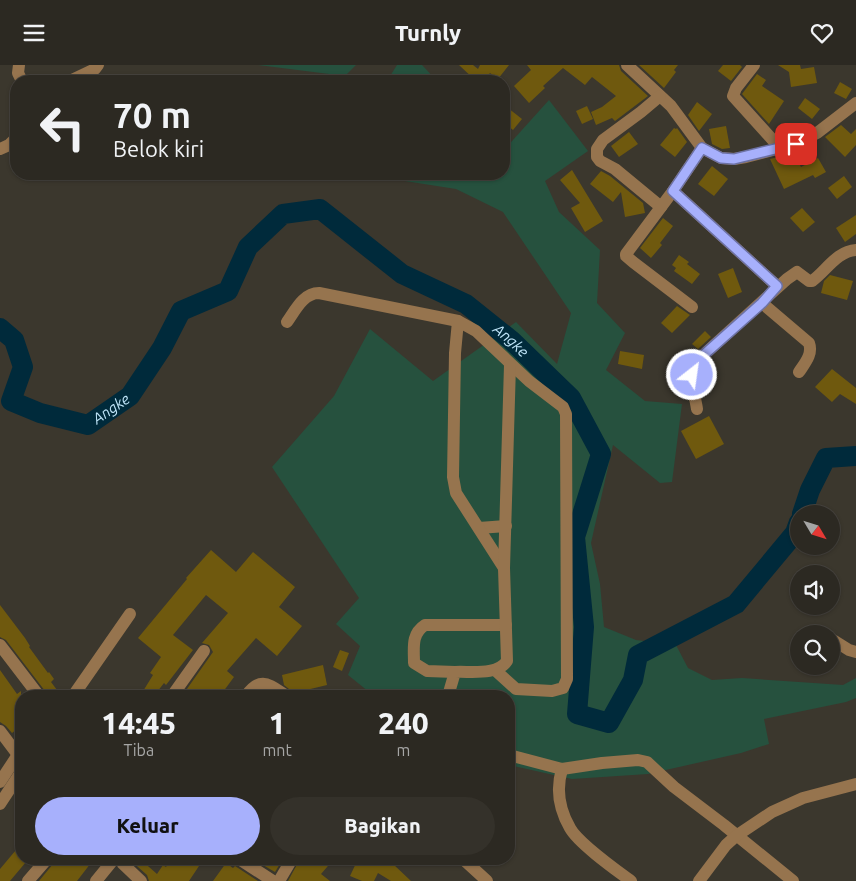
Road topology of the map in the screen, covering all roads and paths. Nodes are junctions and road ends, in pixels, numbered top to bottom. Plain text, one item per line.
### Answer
1 (98, 65) edge
2 (627, 65) edge
3 (754, 65) edge
4 (82, 75) edge
5 (660, 96) junction
6 (856, 103) edge
7 (779, 147) junction
8 (702, 148) junction
9 (673, 191) junction
10 (661, 207) junction
11 (856, 250) edge
12 (777, 286) junction
13 (762, 303) junction
14 (692, 307) dead end
15 (458, 321) junction
16 (287, 322) dead end
17 (510, 365) junction
18 (799, 372) dead end
19 (697, 409) dead end
20 (506, 526) junction
21 (479, 528) junction
22 (504, 568) junction
23 (130, 614) dead end
24 (506, 625) junction
25 (840, 644) edge
26 (0, 645) edge
27 (204, 651) dead end
28 (856, 652) edge
29 (495, 670) junction
30 (455, 672) junction
31 (34, 690) edge
32 (77, 690) edge
33 (176, 690) edge
34 (250, 690) edge
35 (276, 690) edge
36 (450, 690) edge
37 (0, 731) edge
38 (15, 748) edge
39 (515, 757) edge
40 (15, 760) edge
41 (562, 769) junction
42 (15, 781) edge
43 (0, 782) edge
44 (856, 784) edge
45 (0, 804) edge
46 (736, 836) junction
47 (41, 865) edge
48 (114, 865) edge
49 (123, 865) edge
50 (248, 865) edge
51 (288, 865) edge
52 (470, 865) edge
53 (28, 881) edge
54 (96, 881) edge
55 (141, 881) edge
56 (273, 881) edge
57 (278, 881) edge
58 (487, 881) edge
59 (631, 881) edge
60 (699, 881) edge
61 (792, 881) edge

1 - 4 street
2 - 5 street
3 - 7 street
5 - 8 street
5 - 10 street
6 - 7 street
7 - 8 street
8 - 9 street
9 - 10 street
9 - 12 street
10 - 14 street
11 - 12 street
12 - 13 street
13 - 18 street
13 - 19 street
15 - 16 street
15 - 17 street
15 - 21 street
17 - 20 street
17 - 29 street
20 - 21 street
20 - 22 street
21 - 22 street
22 - 24 street
23 - 32 street
24 - 29 street
24 - 30 street
25 - 28 street
26 - 31 street
27 - 33 street
29 - 30 street
30 - 36 street
34 - 35 street
37 - 38 street
39 - 41 street
40 - 43 street
41 - 46 street
41 - 59 street
42 - 45 street
44 - 46 street
46 - 60 street
46 - 61 street
47 - 53 street
48 - 54 street
49 - 55 street
50 - 56 street
51 - 57 street
52 - 58 street

